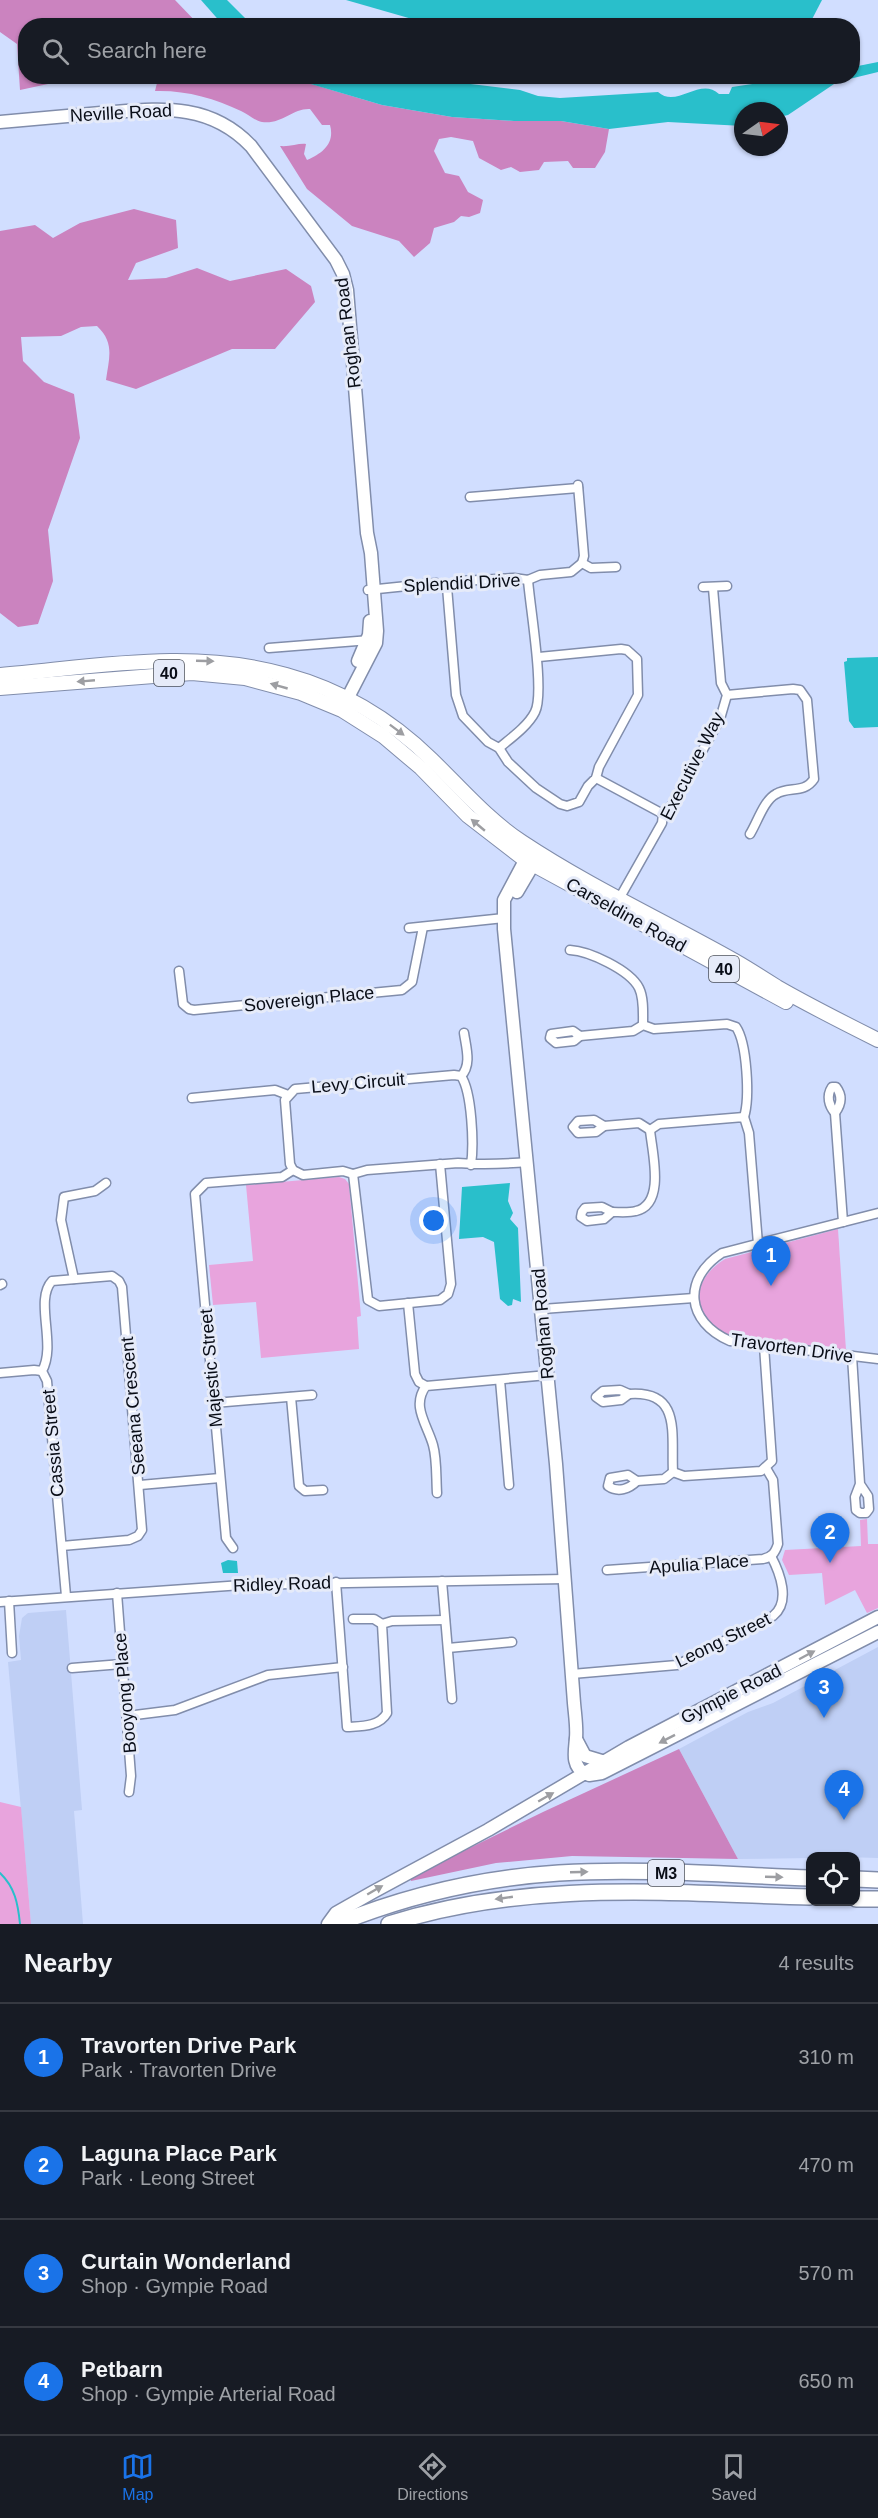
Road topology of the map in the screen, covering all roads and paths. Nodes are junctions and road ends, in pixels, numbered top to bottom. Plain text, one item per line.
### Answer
1 (0, 122) edge
2 (237, 132) joint
3 (470, 497) dead end
4 (582, 563) junction
5 (616, 567) dead end
6 (528, 580) junction
7 (727, 586) dead end
8 (447, 587) junction
9 (703, 587) dead end
10 (713, 588) junction
11 (371, 589) junction
12 (372, 639) junction
13 (269, 648) dead end
14 (538, 657) junction
15 (0, 675) edge
16 (0, 688) edge
17 (727, 695) junction
18 (341, 703) junction
19 (500, 748) junction
20 (596, 778) junction
21 (663, 814) junction
22 (750, 834) dead end
23 (533, 856) junction
24 (619, 899) junction
25 (504, 914) junction
26 (423, 927) junction
27 (409, 928) dead end
28 (570, 950) dead end
29 (179, 971) dead end
30 (644, 1025) junction
31 (464, 1033) dead end
32 (580, 1036) dead end
33 (878, 1040) edge
34 (878, 1051) edge
35 (461, 1076) junction
36 (288, 1095) junction
37 (192, 1098) dead end
38 (835, 1113) dead end
39 (744, 1117) junction
40 (604, 1126) dead end
41 (650, 1130) junction
42 (528, 1162) junction
43 (440, 1164) junction
44 (471, 1164) junction
45 (294, 1170) junction
46 (353, 1174) junction
47 (106, 1183) dead end
48 (612, 1212) dead end
49 (878, 1213) edge
50 (843, 1222) junction
51 (758, 1244) junction
52 (74, 1279) junction
53 (45, 1293) joint
54 (694, 1298) junction
55 (408, 1303) junction
56 (542, 1309) junction
57 (764, 1346) junction
58 (852, 1356) junction
59 (878, 1359) edge
60 (42, 1371) junction
61 (0, 1374) edge
62 (548, 1376) junction
63 (501, 1380) junction
64 (426, 1386) junction
65 (629, 1394) dead end
66 (312, 1395) dead end
67 (291, 1397) junction
68 (214, 1403) junction
69 (766, 1468) junction
70 (674, 1472) junction
71 (220, 1478) junction
72 (637, 1481) dead end
73 (860, 1484) dead end
74 (140, 1485) junction
75 (509, 1485) dead end
76 (323, 1490) dead end
77 (437, 1493) dead end
78 (62, 1546) junction
79 (233, 1548) dead end
80 (771, 1556) junction
81 (606, 1570) dead end
82 (566, 1579) junction
83 (442, 1581) junction
84 (336, 1582) junction
85 (117, 1593) junction
86 (66, 1596) junction
87 (5, 1601) edge
88 (878, 1617) edge
89 (353, 1619) dead end
90 (445, 1620) junction
91 (382, 1624) junction
92 (878, 1632) edge
93 (512, 1642) dead end
94 (448, 1648) junction
95 (12, 1653) dead end
96 (122, 1664) junction
97 (344, 1667) junction
98 (72, 1668) dead end
99 (572, 1674) junction
100 (452, 1699) dead end
101 (127, 1716) junction
102 (576, 1739) junction
103 (605, 1762) junction
104 (576, 1763) junction
105 (585, 1774) junction
106 (569, 1784) junction
107 (129, 1792) dead end
108 (806, 1878) edge
109 (860, 1879) edge
110 (878, 1880) edge
111 (806, 1897) edge
112 (860, 1899) edge
113 (878, 1899) edge
114 (328, 1924) edge
115 (337, 1924) edge
116 (389, 1924) edge

1 - 2 street, Neville Road
2 - 11 street, Roghan Road
3 - 4 street
4 - 5 street
4 - 6 street, Splendid Drive
6 - 8 street, Splendid Drive
6 - 14 street
7 - 10 street
8 - 11 street, Splendid Drive
8 - 19 street
9 - 10 street
10 - 17 street, Executive Way
11 - 12 street, Roghan Road
12 - 13 street
12 - 18 street, Roghan Road
14 - 19 street
14 - 20 street
15 -> 18 main road, 40
18 -> 16 main road, 40
17 - 21 street, Executive Way
17 - 22 street
18 - 23 main road, 40
19 - 20 street
20 - 21 street
21 - 24 street, Executive Way
23 - 24 main road, Carseldine Road / 40
23 - 25 street, Roghan Road
23 - 34 main road, Carseldine Road / 40
24 - 33 main road, Carseldine Road / 40
25 - 26 street
25 - 42 street, Roghan Road
26 - 27 street
26 - 29 street, Sovereign Place
28 - 30 street
30 - 32 street
30 - 39 street
31 - 35 street
35 - 36 street, Levy Circuit
35 - 44 street
36 - 37 street
36 - 45 street, Levy Circuit
38 - 50 street
39 - 41 street
39 - 51 street
40 - 41 street
41 - 48 street
42 - 44 street
42 - 56 street, Roghan Road
43 - 44 street
43 - 46 street
43 - 55 street
45 - 46 street
45 - 68 street, Majestic Street
46 - 55 street
47 - 52 street
49 - 50 street
50 - 51 street
51 - 54 street
52 - 53 street, Seeana Crescent
52 - 74 street, Seeana Crescent
53 - 60 street, Cassia Street
54 - 56 street
54 - 57 street, Travorten Drive
55 - 64 street
56 - 62 street, Roghan Road
57 - 58 street, Travorten Drive
57 - 69 street
58 - 59 street, Travorten Drive
58 - 73 street
60 - 61 street
60 - 78 street, Cassia Street
62 - 63 street
62 - 82 street, Roghan Road
63 - 64 street
63 - 75 street
64 - 77 street
65 - 70 street
66 - 67 street
67 - 68 street
67 - 76 street
68 - 71 street, Majestic Street
69 - 70 street
69 - 80 street, Apulia Place
70 - 72 street
71 - 74 street
71 - 79 street, Majestic Street
74 - 78 street, Seeana Crescent
78 - 86 street, Cassia Street
80 - 81 street, Apulia Place
80 - 99 street, Leong Street
82 - 83 street, Ridley Road
82 - 99 street, Roghan Road
83 - 84 street, Ridley Road
83 - 90 street
84 - 85 street, Ridley Road
84 - 97 street
85 - 86 street, Ridley Road
85 - 96 street, Booyong Place
86 - 87 street, Ridley Road
87 - 95 street
103 -> 88 street, Gympie Road
89 - 91 street
90 - 91 street
90 - 94 street
91 - 97 street
92 -> 105 street, Gympie Road
93 - 94 street
94 - 100 street
96 - 98 street
96 - 101 street, Booyong Place
97 - 101 street
99 - 102 street, Roghan Road
101 - 107 street, Booyong Place
102 - 103 street
102 - 104 street, Roghan Road
103 - 105 street, Gympie Road
104 - 105 street
104 - 106 street, Roghan Road
105 - 106 street, Gympie Road
114 -> 106 street, Gympie Road
115 -> 108 highway, M3
109 - 110 highway
111 -> 116 highway, M3
112 - 113 highway

